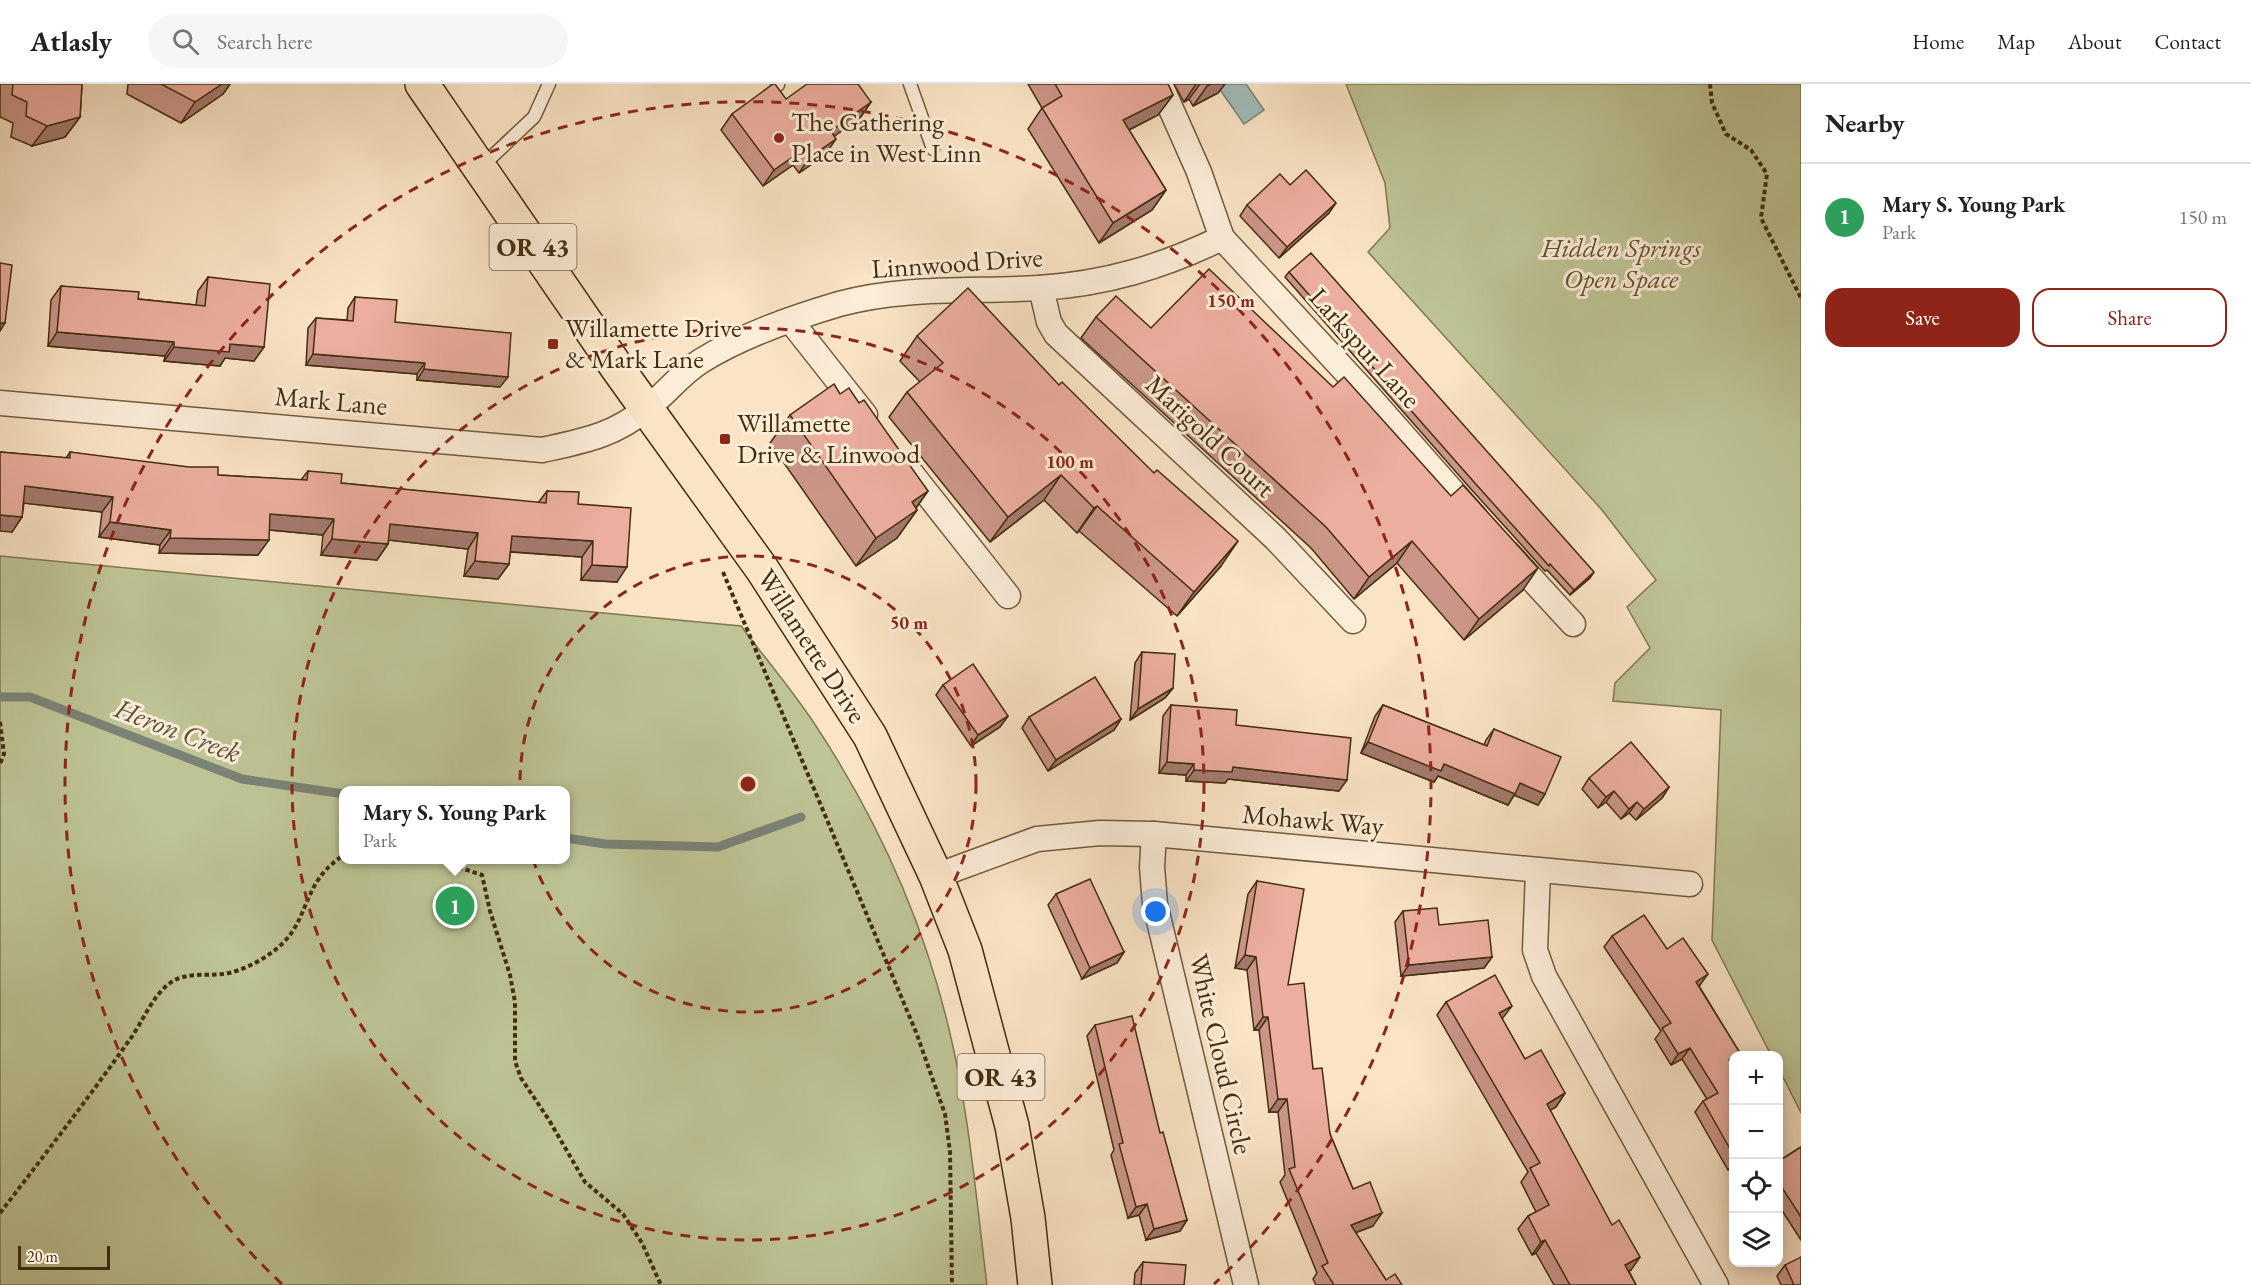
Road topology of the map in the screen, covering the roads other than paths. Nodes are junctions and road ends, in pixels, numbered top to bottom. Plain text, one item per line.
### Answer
1 (422, 84) edge
2 (549, 84) edge
3 (910, 84) edge
4 (1160, 84) edge
5 (933, 149) dead end
6 (479, 169) junction
7 (1222, 238) junction
8 (1041, 288) junction
9 (790, 320) junction
10 (0, 402) edge
11 (648, 408) junction
12 (1008, 596) dead end
13 (1353, 621) dead end
14 (1573, 624) dead end
15 (1154, 834) junction
16 (1538, 871) junction
17 (936, 876) junction
18 (1690, 884) dead end
19 (1035, 1285) edge
20 (1246, 1285) edge
21 (1716, 1285) edge

1 - 6 main road, Willamette Drive / OR 43
2 - 6 lane
3 - 5 lane
4 - 7 street, Larkspur Lane
6 - 11 main road, Willamette Drive / OR 43
7 - 8 street, Linnwood Drive
7 - 14 street, Larkspur Lane
8 - 9 street, Linnwood Drive
8 - 13 street, Marigold Court
9 - 11 street, Linnwood Drive
9 - 12 street
10 - 11 street, Mark Lane
11 - 17 main road, Willamette Drive / OR 43
15 - 16 street, Mohawk Way
15 - 17 street, Mohawk Way
15 - 20 street, White Cloud Circle
16 - 18 street, Mohawk Way
16 - 21 street
17 - 19 main road, Willamette Drive / OR 43

